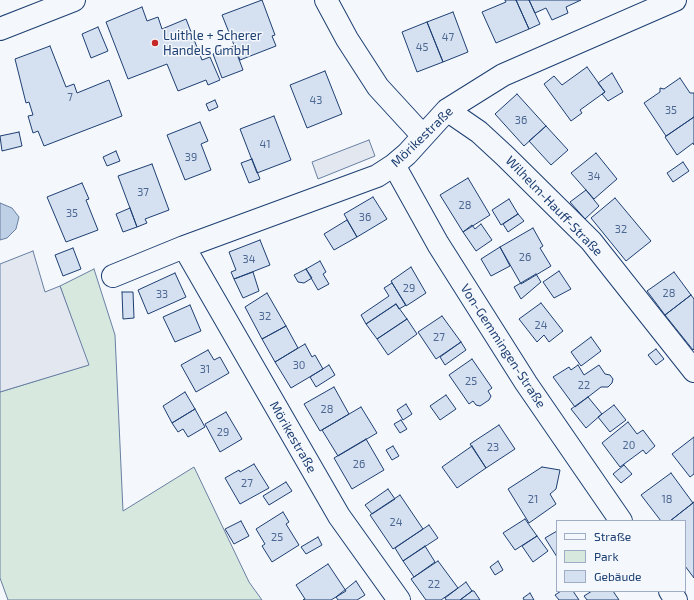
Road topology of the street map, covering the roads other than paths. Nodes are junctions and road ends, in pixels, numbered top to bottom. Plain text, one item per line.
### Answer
1 (74, 0) edge
2 (326, 0) edge
3 (675, 0) edge
4 (0, 28) edge
5 (447, 110) junction
6 (424, 136) junction
7 (394, 165) junction
8 (184, 247) junction
9 (112, 276) dead end
10 (694, 371) edge
11 (621, 520) edge
12 (399, 600) edge

1 - 4 street
2 - 6 street
3 - 5 street, Mörikestraße
5 - 6 street, Mörikestraße
5 - 10 street, Wilhelm-Hauff-Straße
6 - 7 street, Mörikestraße
7 - 8 street, Mörikestraße
7 - 11 street, Von-Gemmingen-Straße
8 - 9 street, Mörikestraße
8 - 12 street, Mörikestraße

